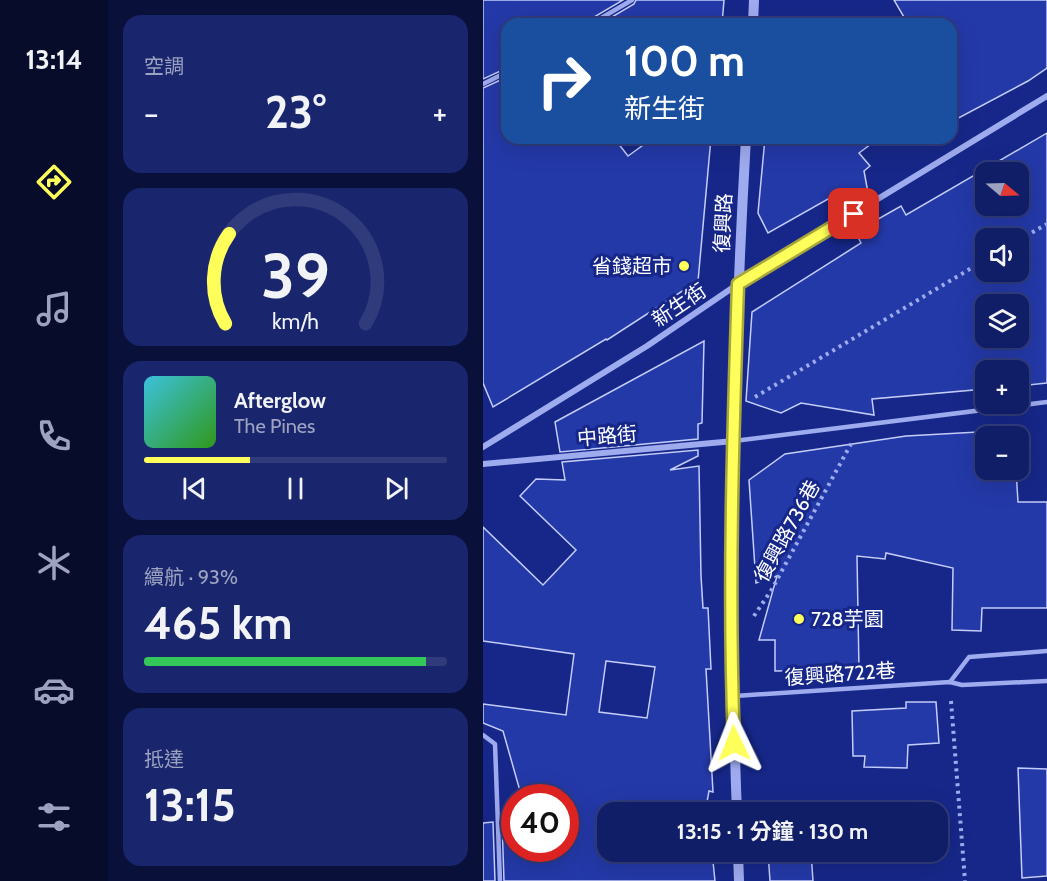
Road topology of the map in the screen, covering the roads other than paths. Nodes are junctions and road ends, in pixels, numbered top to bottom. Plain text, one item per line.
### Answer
1 (632, 0) edge
2 (754, 0) edge
3 (601, 18) edge
4 (753, 18) edge
5 (501, 75) edge
6 (483, 84) edge
7 (1047, 96) edge
8 (746, 144) edge
9 (738, 284) junction
10 (1047, 402) edge
11 (734, 441) junction
12 (483, 447) edge
13 (483, 464) edge
14 (1047, 651) edge
15 (1047, 681) edge
16 (950, 682) junction
17 (732, 696) junction
18 (483, 735) edge
19 (737, 802) edge
20 (738, 862) edge
21 (500, 881) edge
22 (739, 881) edge

1 - 3 lane
2 - 4 street
5 - 6 lane
7 - 9 street, 新生街
8 - 9 street, 復興路
9 - 11 street, 復興路
9 - 12 street, 新生街
10 - 11 lane
11 - 13 street, 中路街
11 - 17 street, 復興路
14 - 16 lane
15 - 16 lane, 復興路722巷
16 - 17 lane, 復興路722巷
17 - 19 street, 復興路
18 - 21 lane
20 - 22 street

